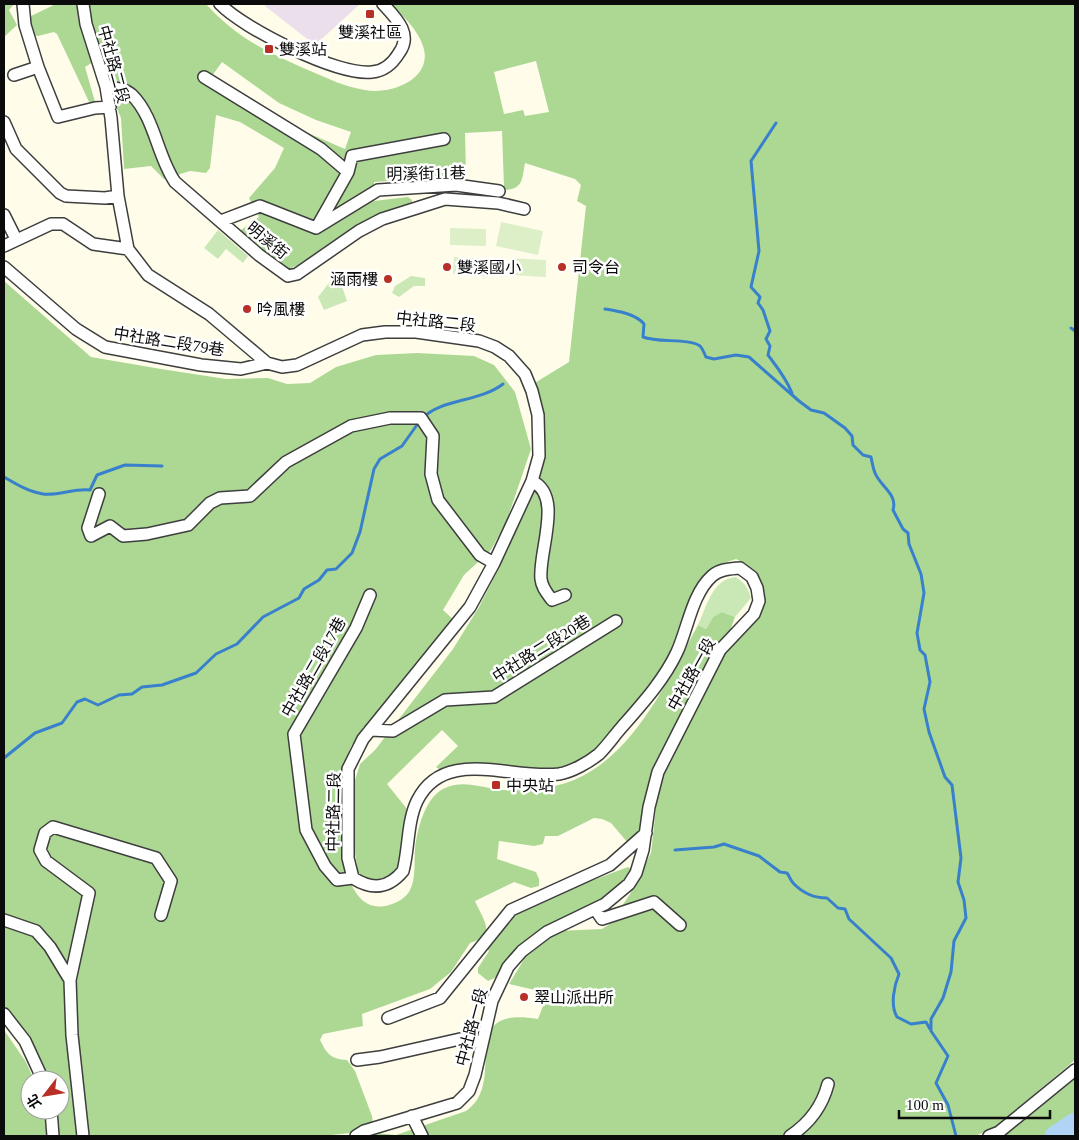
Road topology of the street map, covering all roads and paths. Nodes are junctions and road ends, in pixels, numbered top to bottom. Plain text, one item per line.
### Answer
1 (23, 4) edge
2 (83, 4) edge
3 (220, 4) edge
4 (383, 4) edge
5 (38, 67) junction
6 (14, 75) dead end
7 (204, 77) dead end
8 (106, 88) junction
9 (110, 107) junction
10 (4, 122) edge
11 (444, 139) dead end
12 (348, 172) junction
13 (499, 192) dead end
14 (118, 196) junction
15 (524, 209) dead end
16 (4, 215) edge
17 (220, 221) junction
18 (316, 228) junction
19 (16, 239) junction
20 (4, 246) edge
21 (128, 249) junction
22 (4, 268) edge
23 (267, 363) junction
24 (532, 481) junction
25 (99, 494) dead end
26 (494, 564) junction
27 (370, 595) dead end
28 (565, 595) dead end
29 (616, 621) dead end
30 (370, 730) junction
31 (646, 833) junction
32 (353, 878) junction
33 (595, 909) junction
34 (161, 915) dead end
35 (4, 920) edge
36 (680, 925) dead end
37 (70, 980) junction
38 (4, 1014) edge
39 (388, 1018) dead end
40 (482, 1043) junction
41 (357, 1060) dead end
42 (38, 1070) edge
43 (1075, 1070) edge
44 (828, 1084) dead end
45 (412, 1116) junction
46 (52, 1120) edge
47 (54, 1136) edge
48 (83, 1136) edge
49 (356, 1136) edge
50 (422, 1136) edge
51 (790, 1136) edge
52 (989, 1136) edge

1 - 5 street
2 - 8 street, 中社路二段
3 - 4 street
5 - 6 street
5 - 9 street
7 - 12 street
8 - 9 street, 中社路二段
8 - 17 street, 明溪街
9 - 14 street, 中社路二段
10 - 14 street
11 - 12 street
12 - 18 street
13 - 18 street, 明溪街11巷
14 - 21 street, 中社路二段
15 - 17 street, 明溪街
16 - 19 street
17 - 18 street
19 - 20 street
19 - 21 street
21 - 23 street, 中社路二段
22 - 23 street, 中社路二段79巷
23 - 24 street, 中社路二段
24 - 26 street, 中社路二段
24 - 28 street
25 - 26 street
26 - 30 street, 中社路二段
27 - 32 street, 中社路二段17巷
29 - 30 street, 中社路二段20巷
30 - 32 street, 中社路二段
31 - 32 street, 中社路一段
31 - 33 street, 中社路一段
31 - 39 street
33 - 36 street
33 - 40 street, 中社路一段
34 - 37 street
35 - 37 street
37 - 48 street
38 - 42 street
40 - 41 street
40 - 45 street, 中社路一段
43 - 52 street
44 - 51 street
45 - 49 street, 中社路一段
45 - 50 street
46 - 47 street

